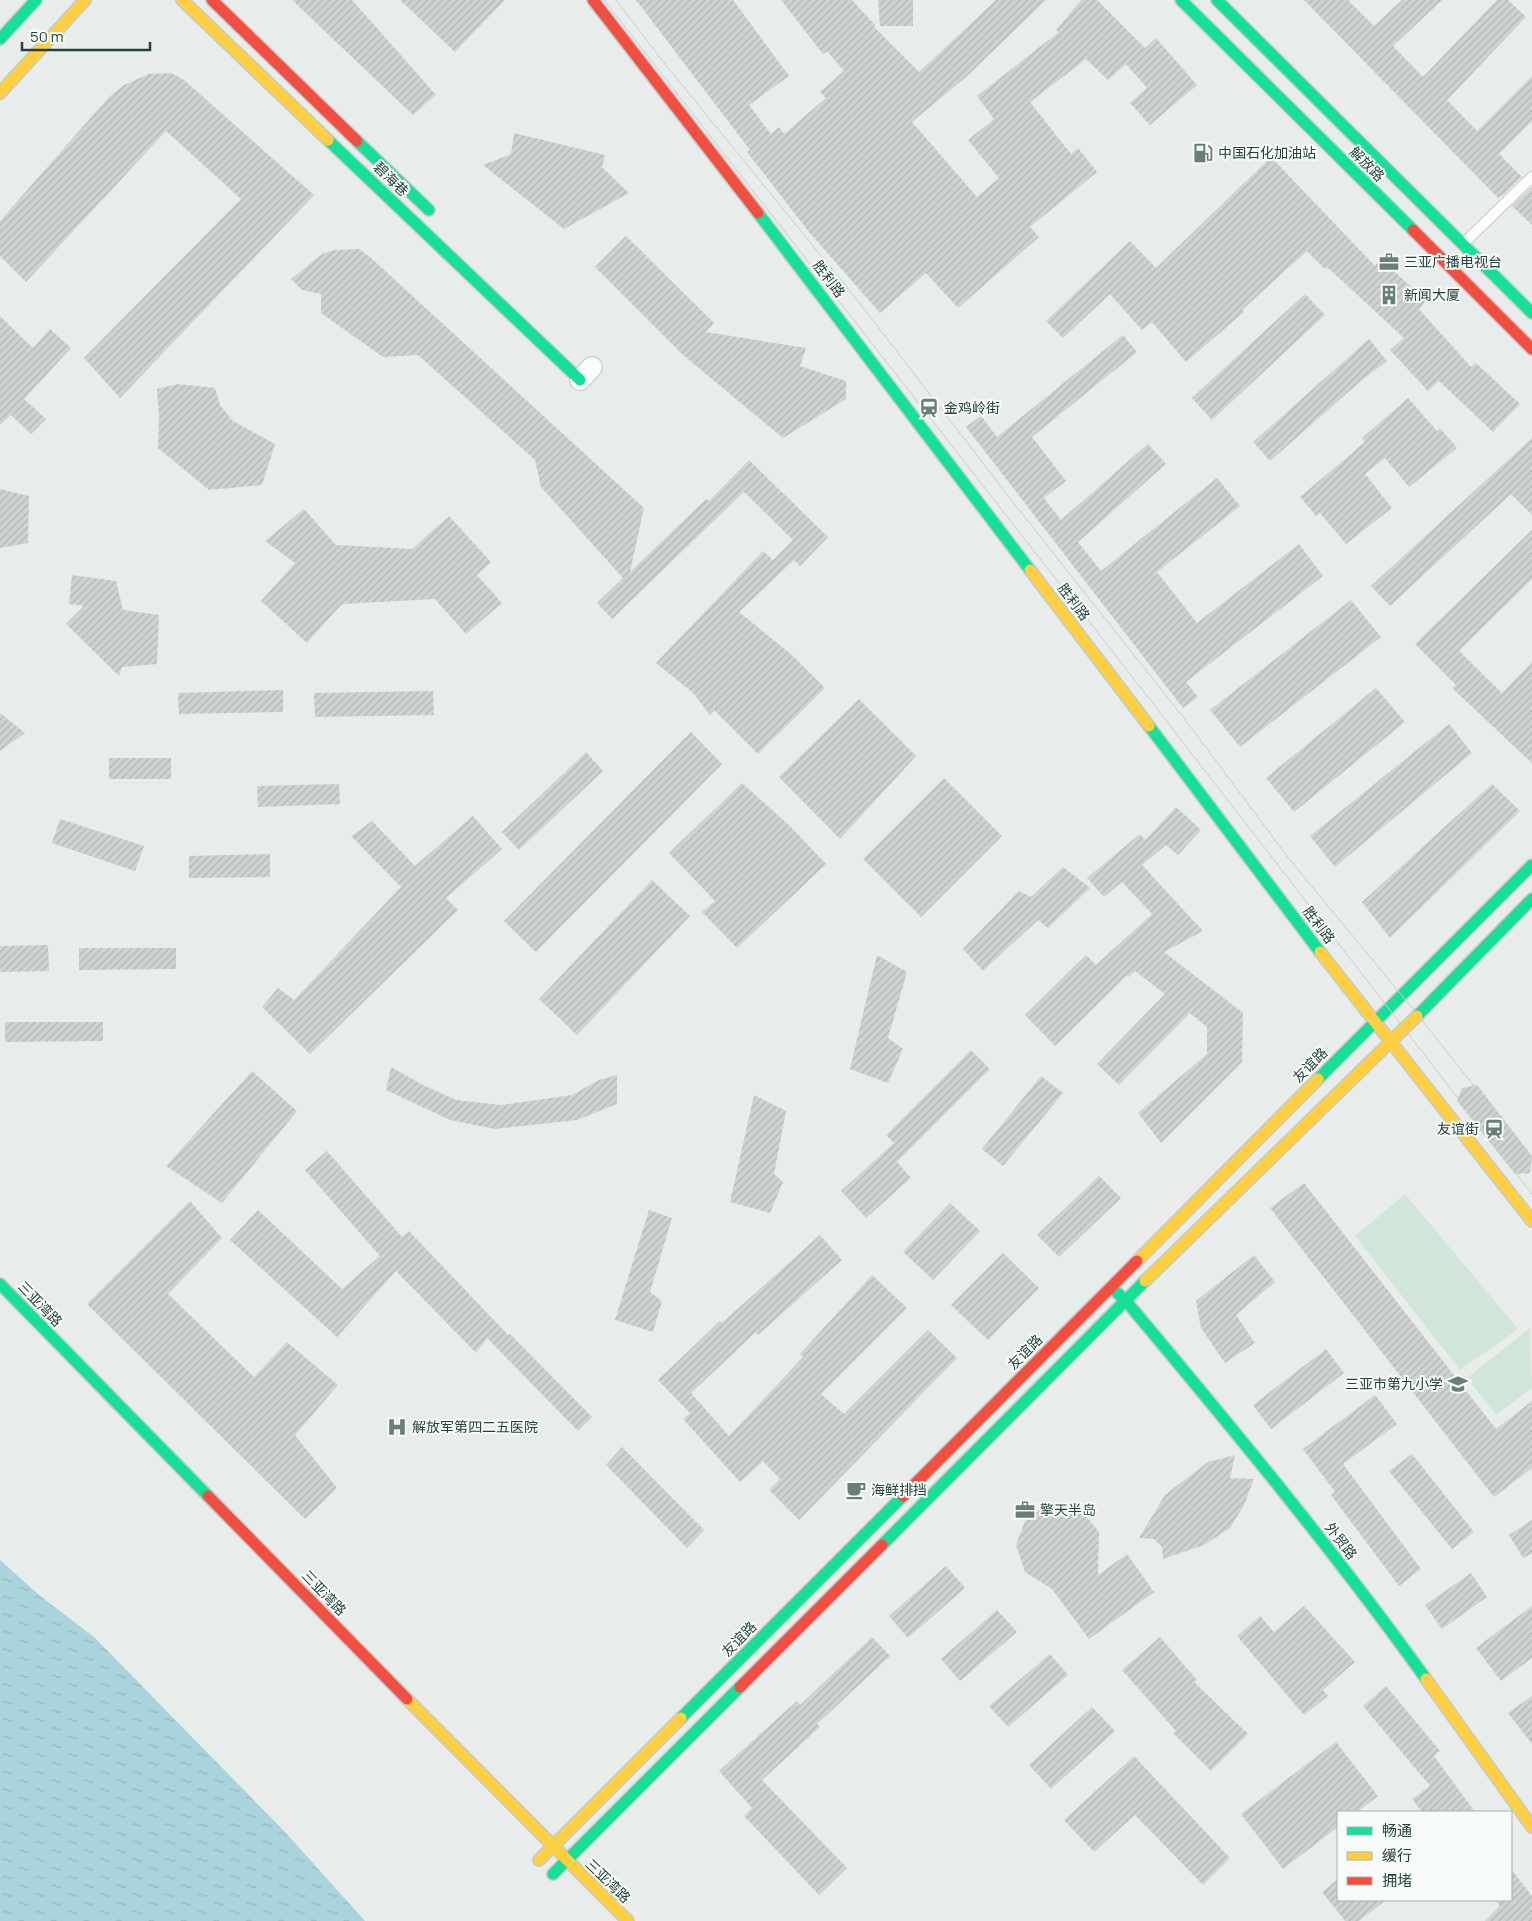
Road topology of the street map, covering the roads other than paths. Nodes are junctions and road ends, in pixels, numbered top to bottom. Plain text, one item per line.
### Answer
1 (36, 0) edge
2 (85, 0) edge
3 (182, 0) edge
4 (212, 0) edge
5 (593, 0) edge
6 (1181, 0) edge
7 (1217, 0) edge
8 (0, 39) edge
9 (0, 93) edge
10 (1532, 177) edge
11 (434, 215) dead end
12 (1462, 244) junction
13 (1532, 313) edge
14 (1532, 349) edge
15 (585, 369) dead end
16 (1532, 865) edge
17 (1532, 899) edge
18 (1374, 1022) junction
19 (1390, 1042) junction
20 (1532, 1221) edge
21 (0, 1284) edge
22 (1110, 1286) junction
23 (1126, 1301) junction
24 (1532, 1827) edge
25 (552, 1847) junction
26 (566, 1861) junction
27 (628, 1921) edge

1 - 8 main road
2 - 9 main road
3 - 15 main road, 碧海巷
4 - 11 main road, 碧海巷
5 - 18 main road, 胜利路
6 - 14 main road, 解放路
7 - 12 main road, 解放路
10 - 12 lane
12 - 13 main road, 解放路
16 - 18 main road, 友谊路
17 - 19 main road
18 - 19 main road, 胜利路
18 - 22 main road, 友谊路
19 - 20 main road, 胜利路
19 - 23 main road
21 - 25 main road, 三亚湾路
22 - 23 main road, 外贸路
22 - 25 main road, 友谊路
23 - 24 main road, 外贸路
23 - 26 main road
25 - 26 main road, 三亚湾路
25 - 26 main road, 友谊路
26 - 27 main road, 三亚湾路

